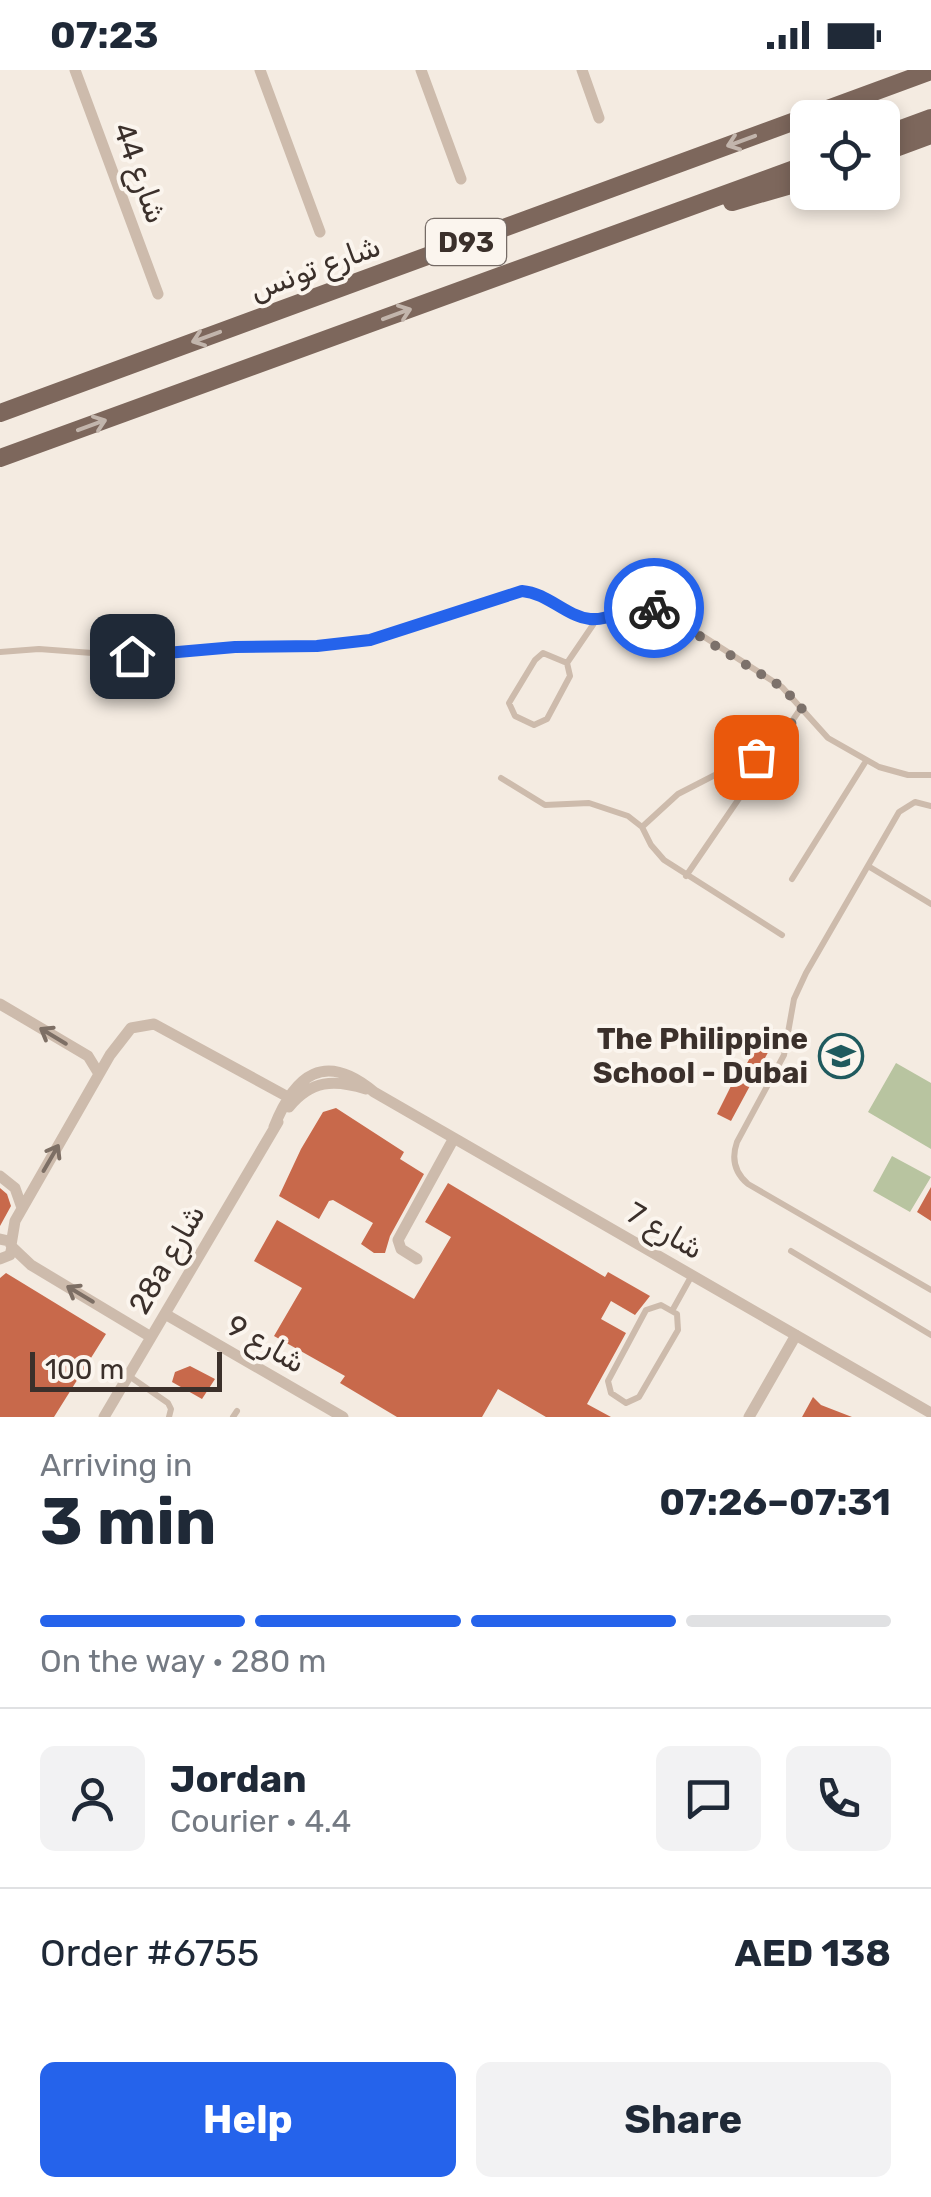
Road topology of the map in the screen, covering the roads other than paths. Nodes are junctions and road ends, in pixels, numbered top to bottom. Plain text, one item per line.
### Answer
1 (75, 70) edge
2 (260, 70) edge
3 (421, 70) edge
4 (582, 70) edge
5 (931, 71) edge
6 (599, 118) dead end
7 (931, 118) edge
8 (900, 129) edge
9 (931, 135) edge
10 (900, 146) edge
11 (790, 171) edge
12 (461, 178) dead end
13 (790, 186) edge
14 (692, 208) junction
15 (320, 232) dead end
16 (158, 294) dead end
17 (0, 413) edge
18 (0, 458) edge
19 (597, 619) junction
20 (0, 652) edge
21 (567, 663) junction
22 (802, 708) junction
23 (766, 760) junction
24 (866, 761) junction
25 (931, 775) edge
26 (501, 778) dead end
27 (931, 806) edge
28 (642, 826) junction
29 (868, 866) junction
30 (686, 876) junction
31 (792, 880) dead end
32 (931, 904) edge
33 (782, 935) dead end
34 (0, 1004) edge
35 (99, 1074) junction
36 (374, 1092) junction
37 (288, 1097) junction
38 (274, 1127) junction
39 (454, 1138) junction
40 (0, 1176) edge
41 (22, 1208) junction
42 (6, 1250) edge
43 (791, 1251) dead end
44 (418, 1260) dead end
45 (692, 1275) junction
46 (931, 1290) edge
47 (672, 1311) junction
48 (164, 1314) junction
49 (796, 1335) junction
50 (931, 1335) edge
51 (151, 1337) junction
52 (129, 1376) junction
53 (931, 1413) edge
54 (104, 1417) edge
55 (169, 1417) edge
56 (343, 1417) edge
57 (749, 1417) edge

1 - 16 street, شارع 44
2 - 15 street
3 - 12 street
4 - 6 street
5 -> 17 main road, شارع تونس / D93
7 - 8 main road
9 - 10 main road
11 - 14 main road, D93
13 - 14 main road
18 -> 14 main road, D93
19 - 20 lane
19 - 21 lane
19 - 22 lane
21 - 21 lane
22 - 23 lane
22 - 24 lane
23 - 28 lane
23 - 30 lane
24 - 25 lane
24 - 31 lane
26 - 28 lane
27 - 29 lane
28 - 30 lane
29 - 32 lane
29 - 46 lane
30 - 33 lane
35 -> 34 street
35 - 37 street
41 -> 35 street
36 - 37 street
36 - 38 street, 28a شارع
36 - 39 street, شارع 7
37 - 38 street, 28a شارع
38 - 48 street, 28a شارع
39 - 44 street
39 - 45 street, شارع 7
40 - 41 street
41 - 42 street
51 -> 42 street
43 - 50 lane
45 - 47 lane
45 - 49 street, شارع 7
47 - 47 lane
48 - 51 street, 28a شارع
48 - 56 street, شارع 9
49 - 53 street, شارع 7
49 - 57 street
51 - 52 street, 28a شارع
52 - 54 street, 28a شارع
52 - 55 lane

